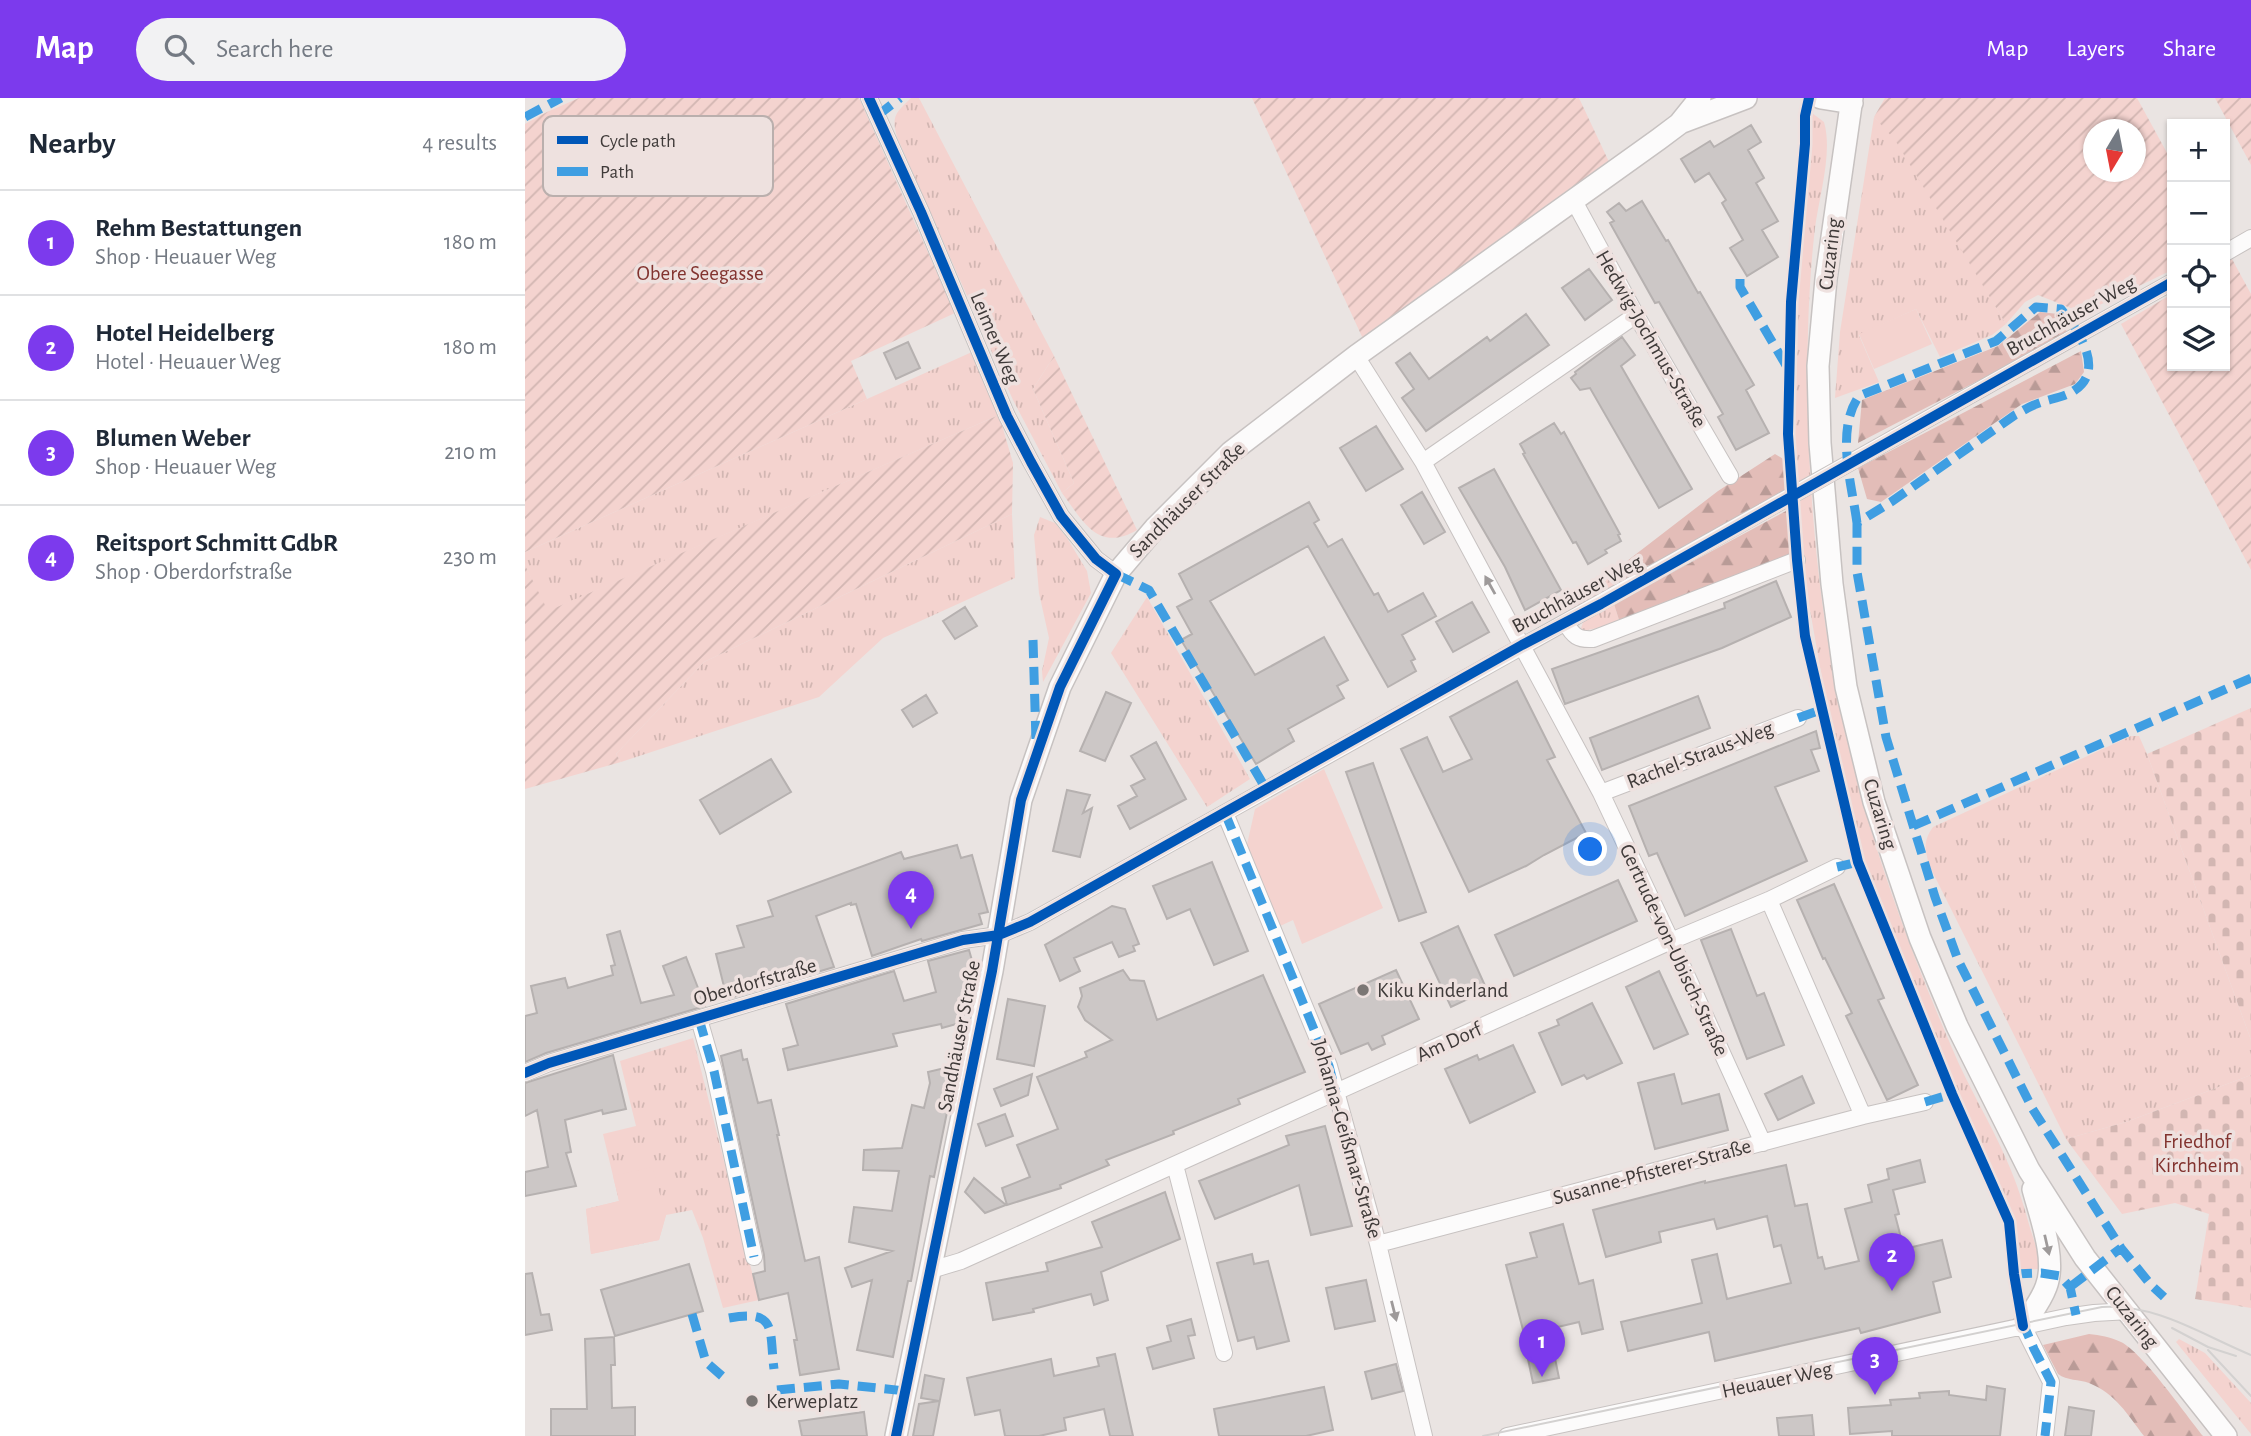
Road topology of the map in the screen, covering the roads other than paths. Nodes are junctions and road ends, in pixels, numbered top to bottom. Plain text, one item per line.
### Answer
1 (869, 98) edge
2 (1700, 98) edge
3 (1746, 98) edge
4 (1821, 98) edge
5 (1850, 100) edge
6 (1678, 124) junction
7 (1574, 201) junction
8 (2251, 238) edge
9 (2230, 250) edge
10 (2167, 285) edge
11 (1636, 315) junction
12 (1356, 356) junction
13 (1423, 462) junction
14 (1730, 476) dead end
15 (1797, 560) dead end
16 (1116, 574) junction
17 (1566, 623) junction
18 (1523, 645) junction
19 (1798, 718) dead end
20 (1601, 793) junction
21 (1225, 813) junction
22 (1837, 867) dead end
23 (1769, 900) junction
24 (999, 935) junction
25 (1671, 941) junction
26 (706, 1017) junction
27 (525, 1073) edge
28 (1336, 1093) junction
29 (1926, 1102) dead end
30 (1864, 1116) junction
31 (1763, 1143) junction
32 (1175, 1165) junction
33 (2029, 1170) junction
34 (1378, 1244) junction
35 (754, 1257) dead end
36 (931, 1270) junction
37 (2130, 1311) junction
38 (2023, 1326) junction
39 (1224, 1353) dead end
40 (895, 1436) edge
41 (1424, 1436) edge
42 (1507, 1436) edge
43 (2045, 1436) edge
44 (2226, 1436) edge

1 - 16 street, Leimer Weg
2 - 6 street, Sandhäuser Straße
3 - 6 street, Sandhäuser Straße
4 - 5 street
5 - 33 street, Cuzaring
6 - 7 street, Sandhäuser Straße
7 - 11 street, Hedwig-Jochmus-Straße
7 - 12 street, Sandhäuser Straße
8 - 9 street
10 - 17 street, Bruchhäuser Weg, bridge
11 - 13 street
11 - 14 street, Hedwig-Jochmus-Straße
12 - 13 street, Gertrude-von-Ubisch-Straße
12 - 16 street, Sandhäuser Straße
18 -> 13 street, Gertrude-von-Ubisch-Straße
15 - 17 street
16 - 24 street, Sandhäuser Straße
17 - 18 street, Bruchhäuser Weg
18 - 20 street, Gertrude-von-Ubisch-Straße
18 - 21 street, Bruchhäuser Weg
19 - 20 street, Rachel-Straus-Weg
20 - 25 street, Gertrude-von-Ubisch-Straße
21 - 24 street, Bruchhäuser Weg
21 - 28 street, Johanna-Geißmar-Straße
22 - 23 street, Am Dorf
23 - 25 street, Am Dorf
23 - 30 street
24 - 26 street, Oberdorfstraße
24 - 36 street, Sandhäuser Straße
25 - 28 street, Am Dorf
25 - 31 street, Gertrude-von-Ubisch-Straße
26 - 27 street, Oberdorfstraße
26 - 35 street, Oberdorfstraße
28 - 32 street, Am Dorf
28 - 34 street, Johanna-Geißmar-Straße
29 - 30 street, Susanne-Pfisterer-Straße
30 - 31 street, Susanne-Pfisterer-Straße
31 - 34 street, Susanne-Pfisterer-Straße
32 - 36 street, Am Dorf
32 - 39 street
33 - 37 street, Cuzaring
33 -> 38 street
34 -> 41 street, Johanna-Geißmar-Straße
36 - 40 street, Sandhäuser Straße
37 - 38 street, Heuauer Weg
37 - 44 street, Cuzaring
38 - 42 street, Heuauer Weg
38 - 43 street

